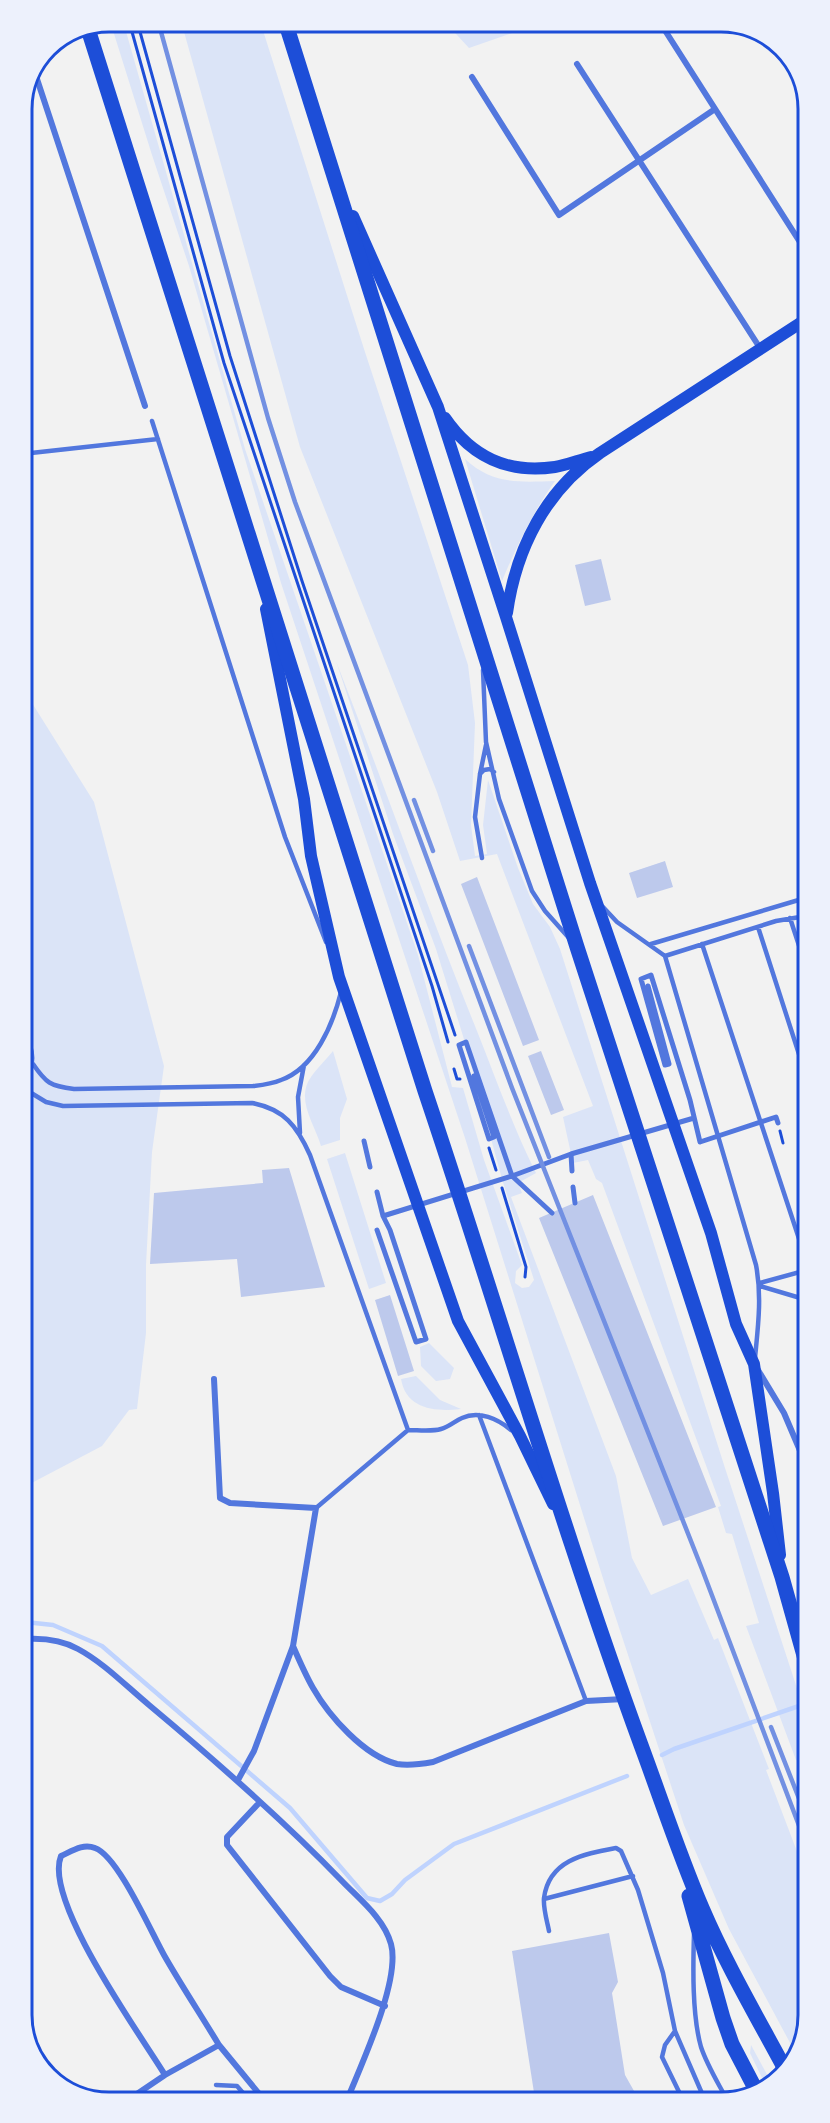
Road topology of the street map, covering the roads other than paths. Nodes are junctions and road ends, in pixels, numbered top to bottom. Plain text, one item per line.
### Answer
1 (288, 32) edge
2 (666, 32) edge
3 (90, 34) edge
4 (577, 64) dead end
5 (472, 77) dead end
6 (37, 79) edge
7 (715, 109) junction
8 (327, 158) junction
9 (639, 161) junction
10 (798, 239) edge
11 (798, 324) edge
12 (760, 348) junction
13 (145, 406) dead end
14 (438, 407) junction
15 (152, 421) dead end
16 (158, 439) junction
17 (32, 453) edge
18 (595, 456) junction
19 (253, 543) junction
20 (506, 617) junction
21 (483, 646) junction
22 (486, 742) junction
23 (494, 772) junction
24 (480, 774) junction
25 (482, 858) dead end
26 (590, 883) junction
27 (798, 899) edge
28 (798, 917) edge
29 (790, 918) junction
30 (758, 927) junction
31 (798, 942) edge
32 (651, 944) junction
33 (702, 944) junction
34 (577, 947) junction
35 (665, 956) junction
36 (341, 982) junction
37 (648, 986) dead end
38 (32, 1050) edge
39 (798, 1051) edge
40 (33, 1064) junction
41 (304, 1065) junction
42 (32, 1067) edge
43 (474, 1076) road end
44 (32, 1092) edge
45 (694, 1118) junction
46 (778, 1123) dead end
47 (300, 1133) junction
48 (364, 1141) dead end
49 (571, 1154) junction
50 (370, 1167) dead end
51 (572, 1171) dead end
52 (512, 1176) junction
53 (573, 1187) dead end
54 (377, 1192) dead end
55 (575, 1203) dead end
56 (552, 1213) dead end
57 (383, 1216) junction
58 (376, 1230) dead end
59 (798, 1236) edge
60 (798, 1273) edge
61 (760, 1285) junction
62 (798, 1297) edge
63 (754, 1364) junction
64 (214, 1379) dead end
65 (479, 1415) junction
66 (408, 1430) junction
67 (520, 1436) junction
68 (798, 1447) edge
69 (316, 1508) junction
70 (566, 1531) junction
71 (782, 1577) junction
72 (798, 1634) edge
73 (32, 1639) edge
74 (293, 1646) junction
75 (624, 1699) junction
76 (586, 1701) junction
77 (238, 1780) junction
78 (260, 1802) junction
79 (674, 1838) junction
80 (633, 1876) junction
81 (544, 1899) junction
82 (694, 1917) junction
83 (549, 1931) dead end
84 (384, 2006) junction
85 (675, 2031) junction
86 (219, 2045) junction
87 (781, 2063) edge
88 (165, 2075) junction
89 (216, 2085) dead end
90 (753, 2085) edge
91 (141, 2091) edge
92 (242, 2091) edge
93 (257, 2091) edge
94 (350, 2091) edge
95 (679, 2092) edge
96 (701, 2092) edge
97 (723, 2092) edge

1 - 8 highway
2 - 7 street
3 - 19 highway
4 - 9 street
5 - 9 street
6 - 13 street
7 - 9 street
7 - 10 street
8 - 14 main road
8 - 21 highway
9 - 12 street
11 - 12 main road
12 - 18 main road
14 - 18 main road
14 - 20 main road
15 - 16 lane
16 - 17 lane
16 - 36 lane
18 - 20 main road
19 - 36 main road
19 - 70 highway
20 - 26 main road
21 - 22 lane
21 - 34 highway
22 - 23 lane
22 - 24 lane
23 - 24 lane
23 - 34 lane
24 - 25 lane
26 - 32 lane
26 - 63 main road
27 - 32 lane
28 - 29 lane
29 - 30 lane
29 - 31 lane
30 - 33 lane
30 - 39 lane
32 - 35 lane
33 - 35 lane
33 - 59 lane
34 - 71 highway
35 - 61 lane
36 - 41 lane
36 - 67 main road
37 - 45 street
38 - 40 lane
40 - 41 lane
40 - 42 lane
41 - 47 lane
43 - 52 street
44 - 47 lane
45 - 46 street
45 - 49 street
47 - 66 lane
48 - 50 street
49 - 51 street
49 - 52 street
52 - 56 street
52 - 57 street
53 - 55 street
54 - 57 street
57 - 58 street
60 - 61 lane
61 - 62 lane
61 - 63 lane
63 - 68 street
63 - 71 main road
64 - 69 street
65 - 66 lane
65 - 67 lane
65 - 76 lane
66 - 69 lane
67 - 70 main road
69 - 74 street
70 - 75 highway
71 - 72 highway
73 - 77 street
74 - 76 street
74 - 77 street
75 - 76 street
75 - 79 highway
77 - 78 street
78 - 84 street
78 - 84 street
79 - 82 highway
79 - 87 highway
80 - 81 lane
80 - 81 lane
80 - 85 lane
81 - 83 lane
82 - 90 highway
82 - 97 lane
84 - 94 street
85 - 95 lane
85 - 96 lane
86 - 88 street
86 - 88 street
86 - 93 street
88 - 91 street
89 - 92 lane

